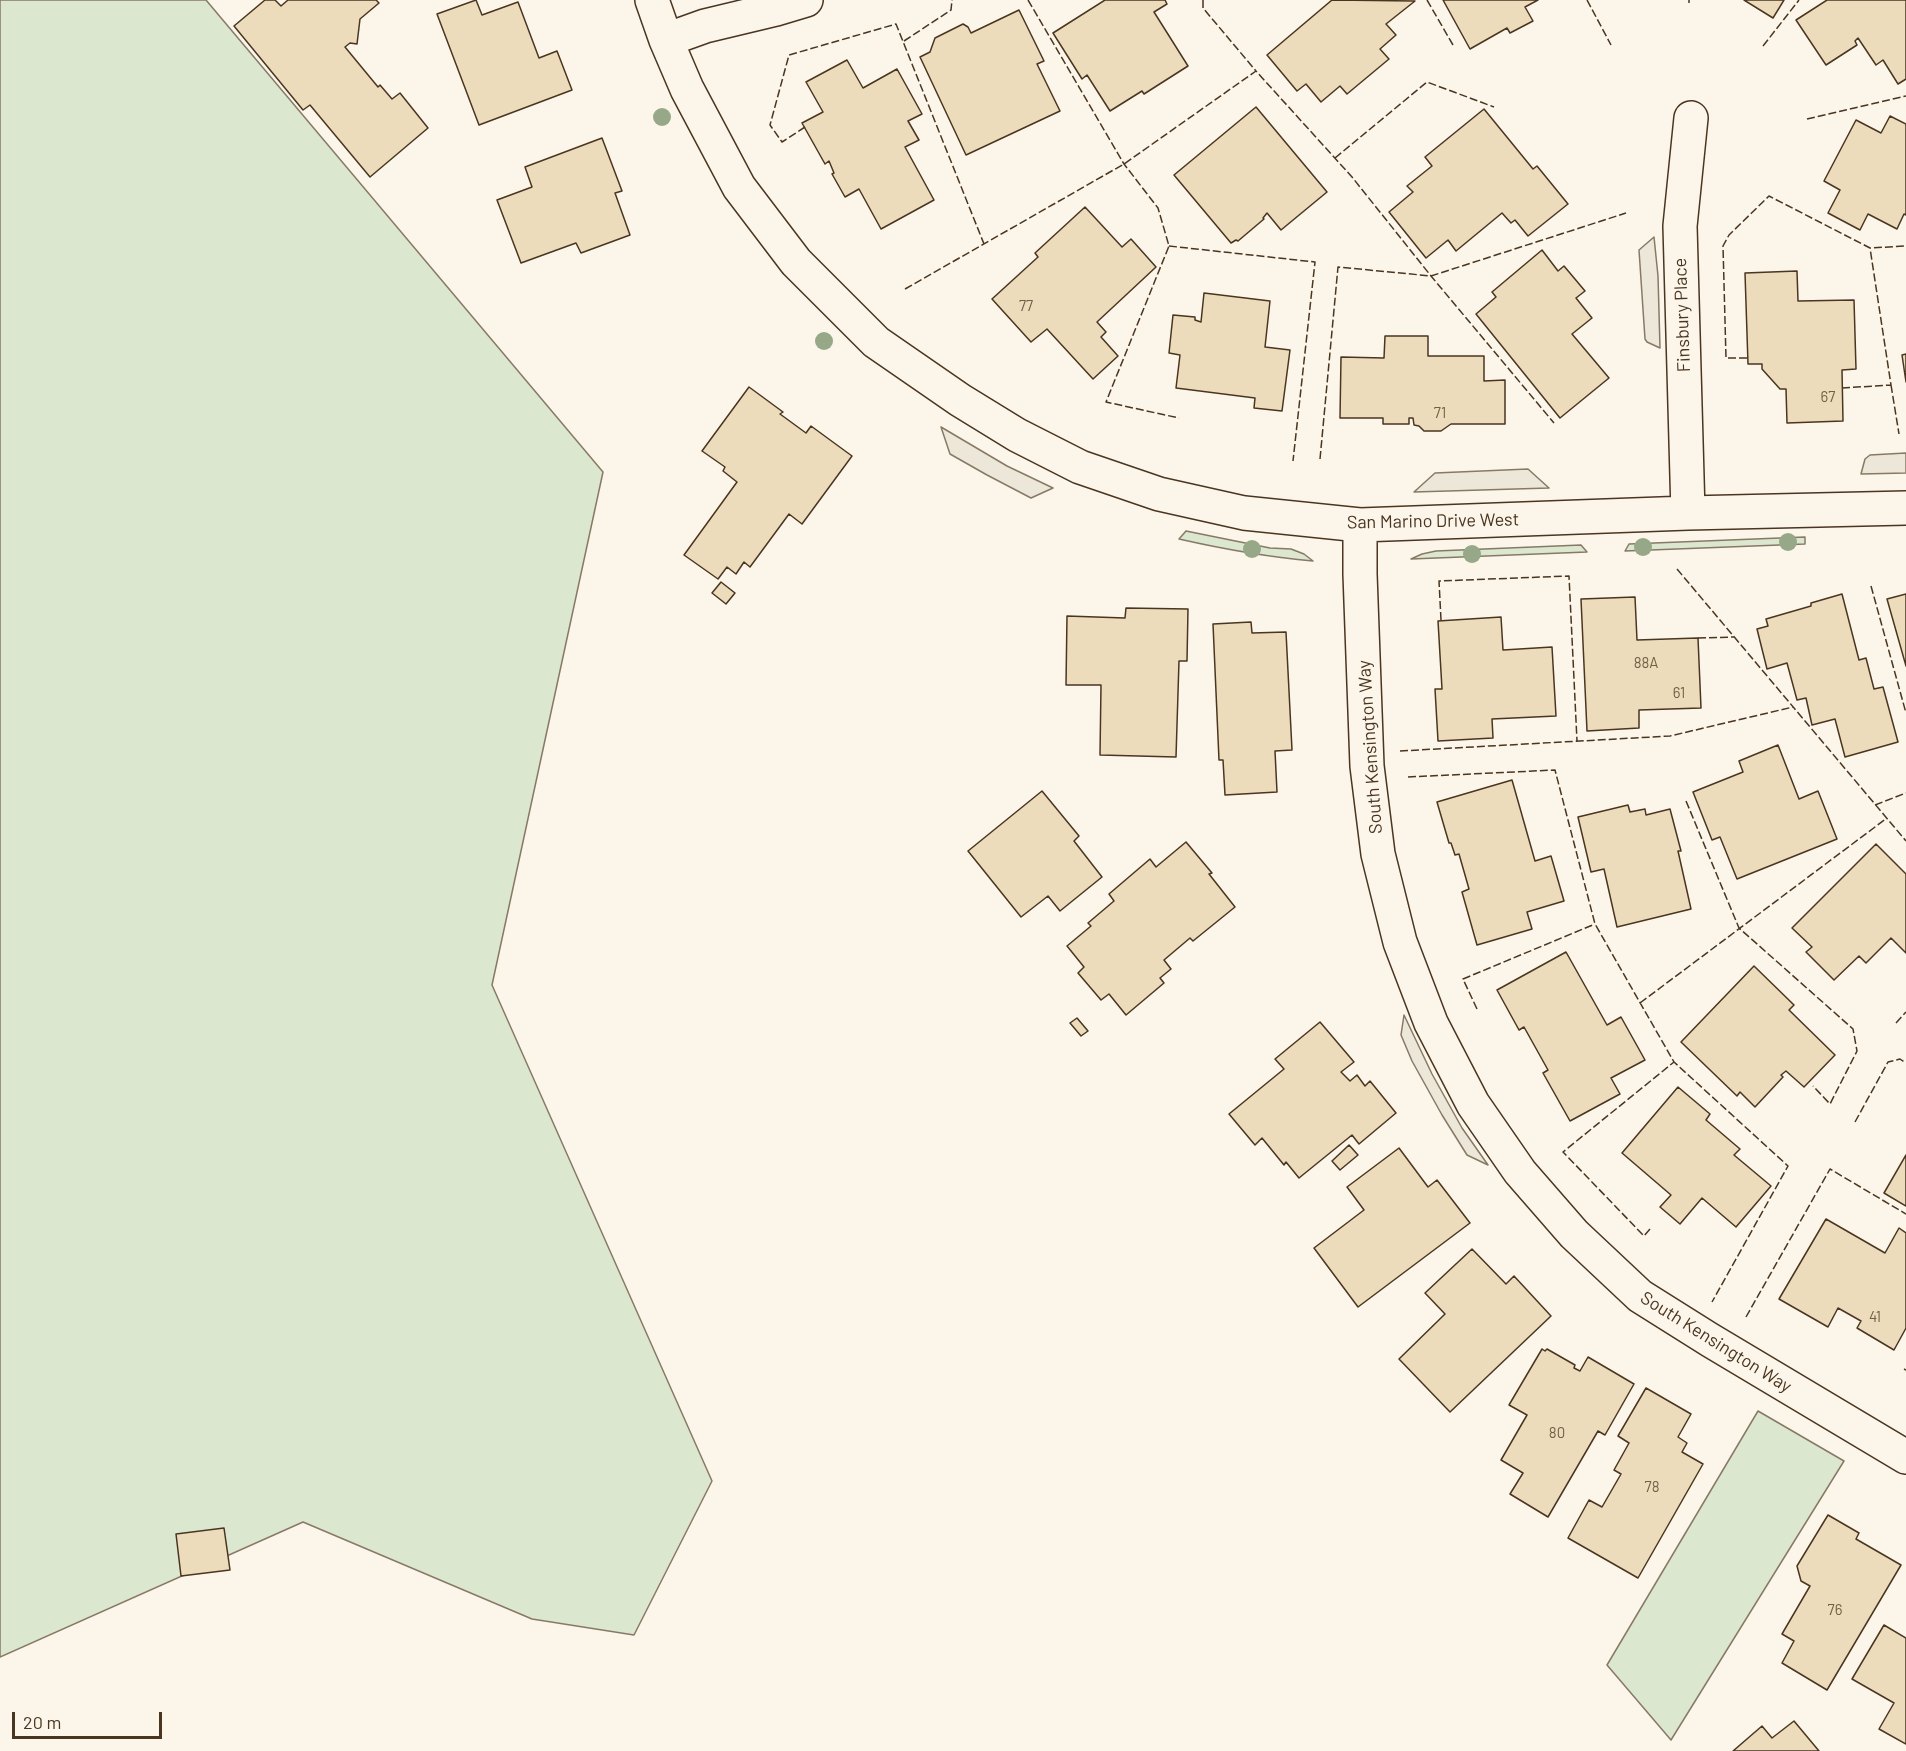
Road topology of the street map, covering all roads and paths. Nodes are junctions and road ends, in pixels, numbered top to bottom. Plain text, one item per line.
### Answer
1 (652, 0) edge
2 (806, 0) edge
3 (666, 40) junction
4 (1691, 118) dead end
5 (1906, 508) edge
6 (1688, 513) junction
7 (1360, 525) junction
8 (1906, 1457) edge

1 - 3 street, San Marino Drive West
2 - 3 street
3 - 7 street, San Marino Drive West
4 - 6 street, Finsbury Place
5 - 6 street, San Marino Drive West
6 - 7 street, San Marino Drive West
7 - 8 street, South Kensington Way

